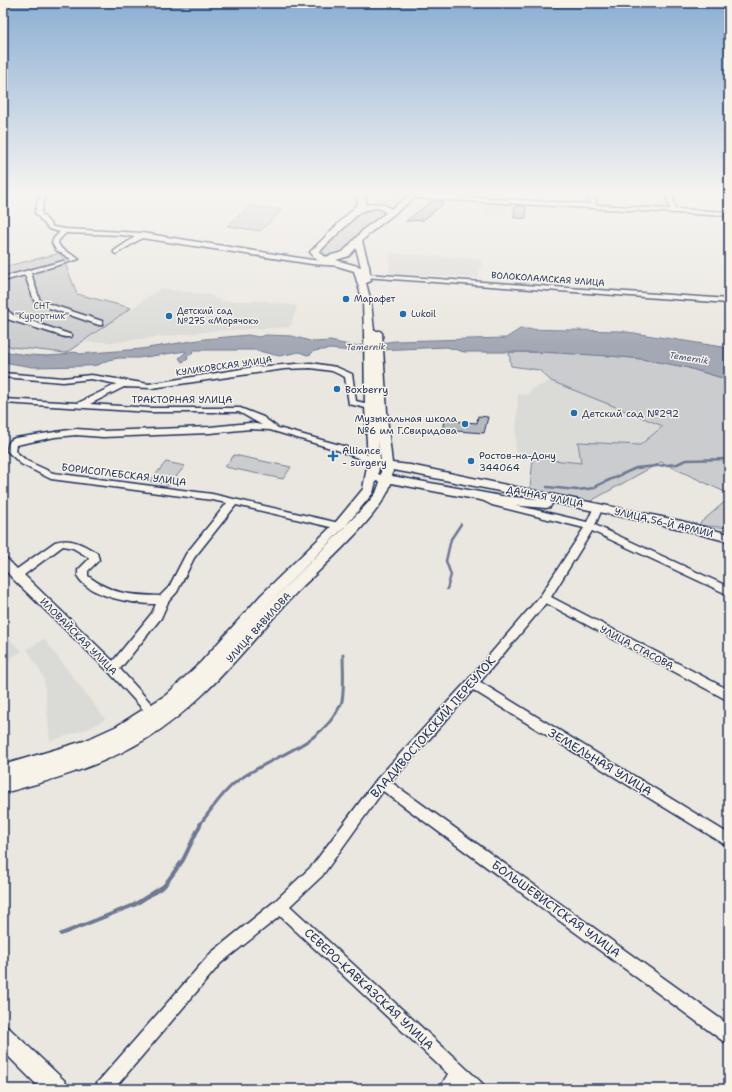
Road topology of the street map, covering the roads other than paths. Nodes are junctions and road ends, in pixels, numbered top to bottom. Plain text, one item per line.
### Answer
1 (54, 243) edge
2 (130, 243) edge
3 (194, 243) edge
4 (322, 243) edge
5 (356, 243) edge
6 (359, 243) edge
7 (315, 250) junction
8 (116, 252) dead end
9 (293, 258) junction
10 (323, 259) junction
11 (304, 260) junction
12 (345, 264) junction
13 (27, 272) junction
14 (364, 274) junction
15 (3, 280) edge
16 (729, 300) edge
17 (3, 305) edge
18 (99, 323) dead end
19 (68, 335) dead end
20 (374, 370) junction
21 (3, 375) edge
22 (127, 384) junction
23 (3, 401) edge
24 (80, 406) junction
25 (370, 407) junction
26 (270, 428) junction
27 (380, 471) junction
28 (482, 484) junction
29 (440, 488) junction
30 (478, 496) junction
31 (234, 501) junction
32 (598, 507) junction
33 (339, 526) junction
34 (590, 526) junction
35 (729, 538) edge
36 (3, 562) edge
37 (16, 575) junction
38 (729, 591) edge
39 (545, 598) junction
40 (163, 600) junction
41 (113, 669) junction
42 (472, 683) junction
43 (729, 696) edge
44 (152, 713) junction
45 (3, 772) edge
46 (382, 783) junction
47 (3, 786) edge
48 (729, 841) edge
49 (280, 906) junction
50 (729, 1035) edge
51 (3, 1036) edge
52 (459, 1073) junction
53 (57, 1089) edge
54 (103, 1089) edge
55 (447, 1089) edge
56 (476, 1089) edge

1 - 13 street
2 - 8 street
3 - 9 street
4 - 7 main road
5 - 10 main road
6 - 14 main road
7 - 9 street
7 - 10 main road
9 - 11 street
10 - 11 street
10 - 12 main road
11 - 12 street
12 - 14 main road
13 - 15 street
13 - 18 street
14 - 16 street, ВОЛОКОЛАМСКАЯ УЛИЦА
14 - 20 main road
17 - 19 street
20 - 25 main road, УЛИЦА ВАВИЛОВА
20 - 27 main road
21 - 22 street, КУЛИКОВСКАЯ УЛИЦА
22 - 24 street, КУЛИКОВСКАЯ УЛИЦА
22 - 25 street, КУЛИКОВСКАЯ УЛИЦА
23 - 24 street, ТРАКТОРНАЯ УЛИЦА
24 - 26 street, ТРАКТОРНАЯ УЛИЦА
25 - 27 main road, УЛИЦА ВАВИЛОВА
26 - 27 street, ТРАКТОРНАЯ УЛИЦА
26 - 31 street, БОРИСОГЛЕБСКАЯ УЛИЦА
27 - 28 main road, ДАЧНАЯ УЛИЦА
27 - 29 main road, ДАЧНАЯ УЛИЦА
27 - 33 main road, УЛИЦА ВАВИЛОВА
27 - 47 main road, УЛИЦА ВАВИЛОВА
28 - 29 main road
28 - 32 main road, ДАЧНАЯ УЛИЦА
29 - 30 main road, ДАЧНАЯ УЛИЦА
30 - 32 main road, ДАЧНАЯ УЛИЦА
30 - 34 street, ДАЧНАЯ УЛИЦА
31 - 33 street, БОРИСОГЛЕБСКАЯ УЛИЦА
31 - 40 street
32 - 34 street, ВЛАДИВОСТОКСКИЙ ПЕРЕУЛОК
32 - 35 main road, УЛИЦА 56-Й АРМИИ
33 - 44 main road, УЛИЦА ВАВИЛОВА
34 - 38 street, ДАЧНАЯ УЛИЦА
34 - 39 street, ВЛАДИВОСТОКСКИЙ ПЕРЕУЛОК
36 - 37 street, ИЛОВАЙСКАЯ УЛИЦА
37 - 40 street
37 - 41 street, ИЛОВАЙСКАЯ УЛИЦА
39 - 42 street, ВЛАДИВОСТОКСКИЙ ПЕРЕУЛОК
39 - 43 street, УЛИЦА СТАСОВА
40 - 41 street
41 - 44 street, ИЛОВАЙСКАЯ УЛИЦА
42 - 46 street, ВЛАДИВОСТОКСКИЙ ПЕРЕУЛОК
42 - 48 street, ЗЕМЕЛЬНАЯ УЛИЦА
44 - 45 main road, УЛИЦА ВАВИЛОВА
46 - 49 street, ВЛАДИВОСТОКСКИЙ ПЕРЕУЛОК
46 - 50 street, БОЛЬШЕВИСТСКАЯ УЛИЦА
49 - 52 street, СЕВЕРО-КАВКАЗСКАЯ УЛИЦА
49 - 54 street, ВЛАДИВОСТОКСКИЙ ПЕРЕУЛОК
51 - 53 main road
52 - 55 street
52 - 56 street, СЕВЕРО-КАВКАЗСКАЯ УЛИЦА

